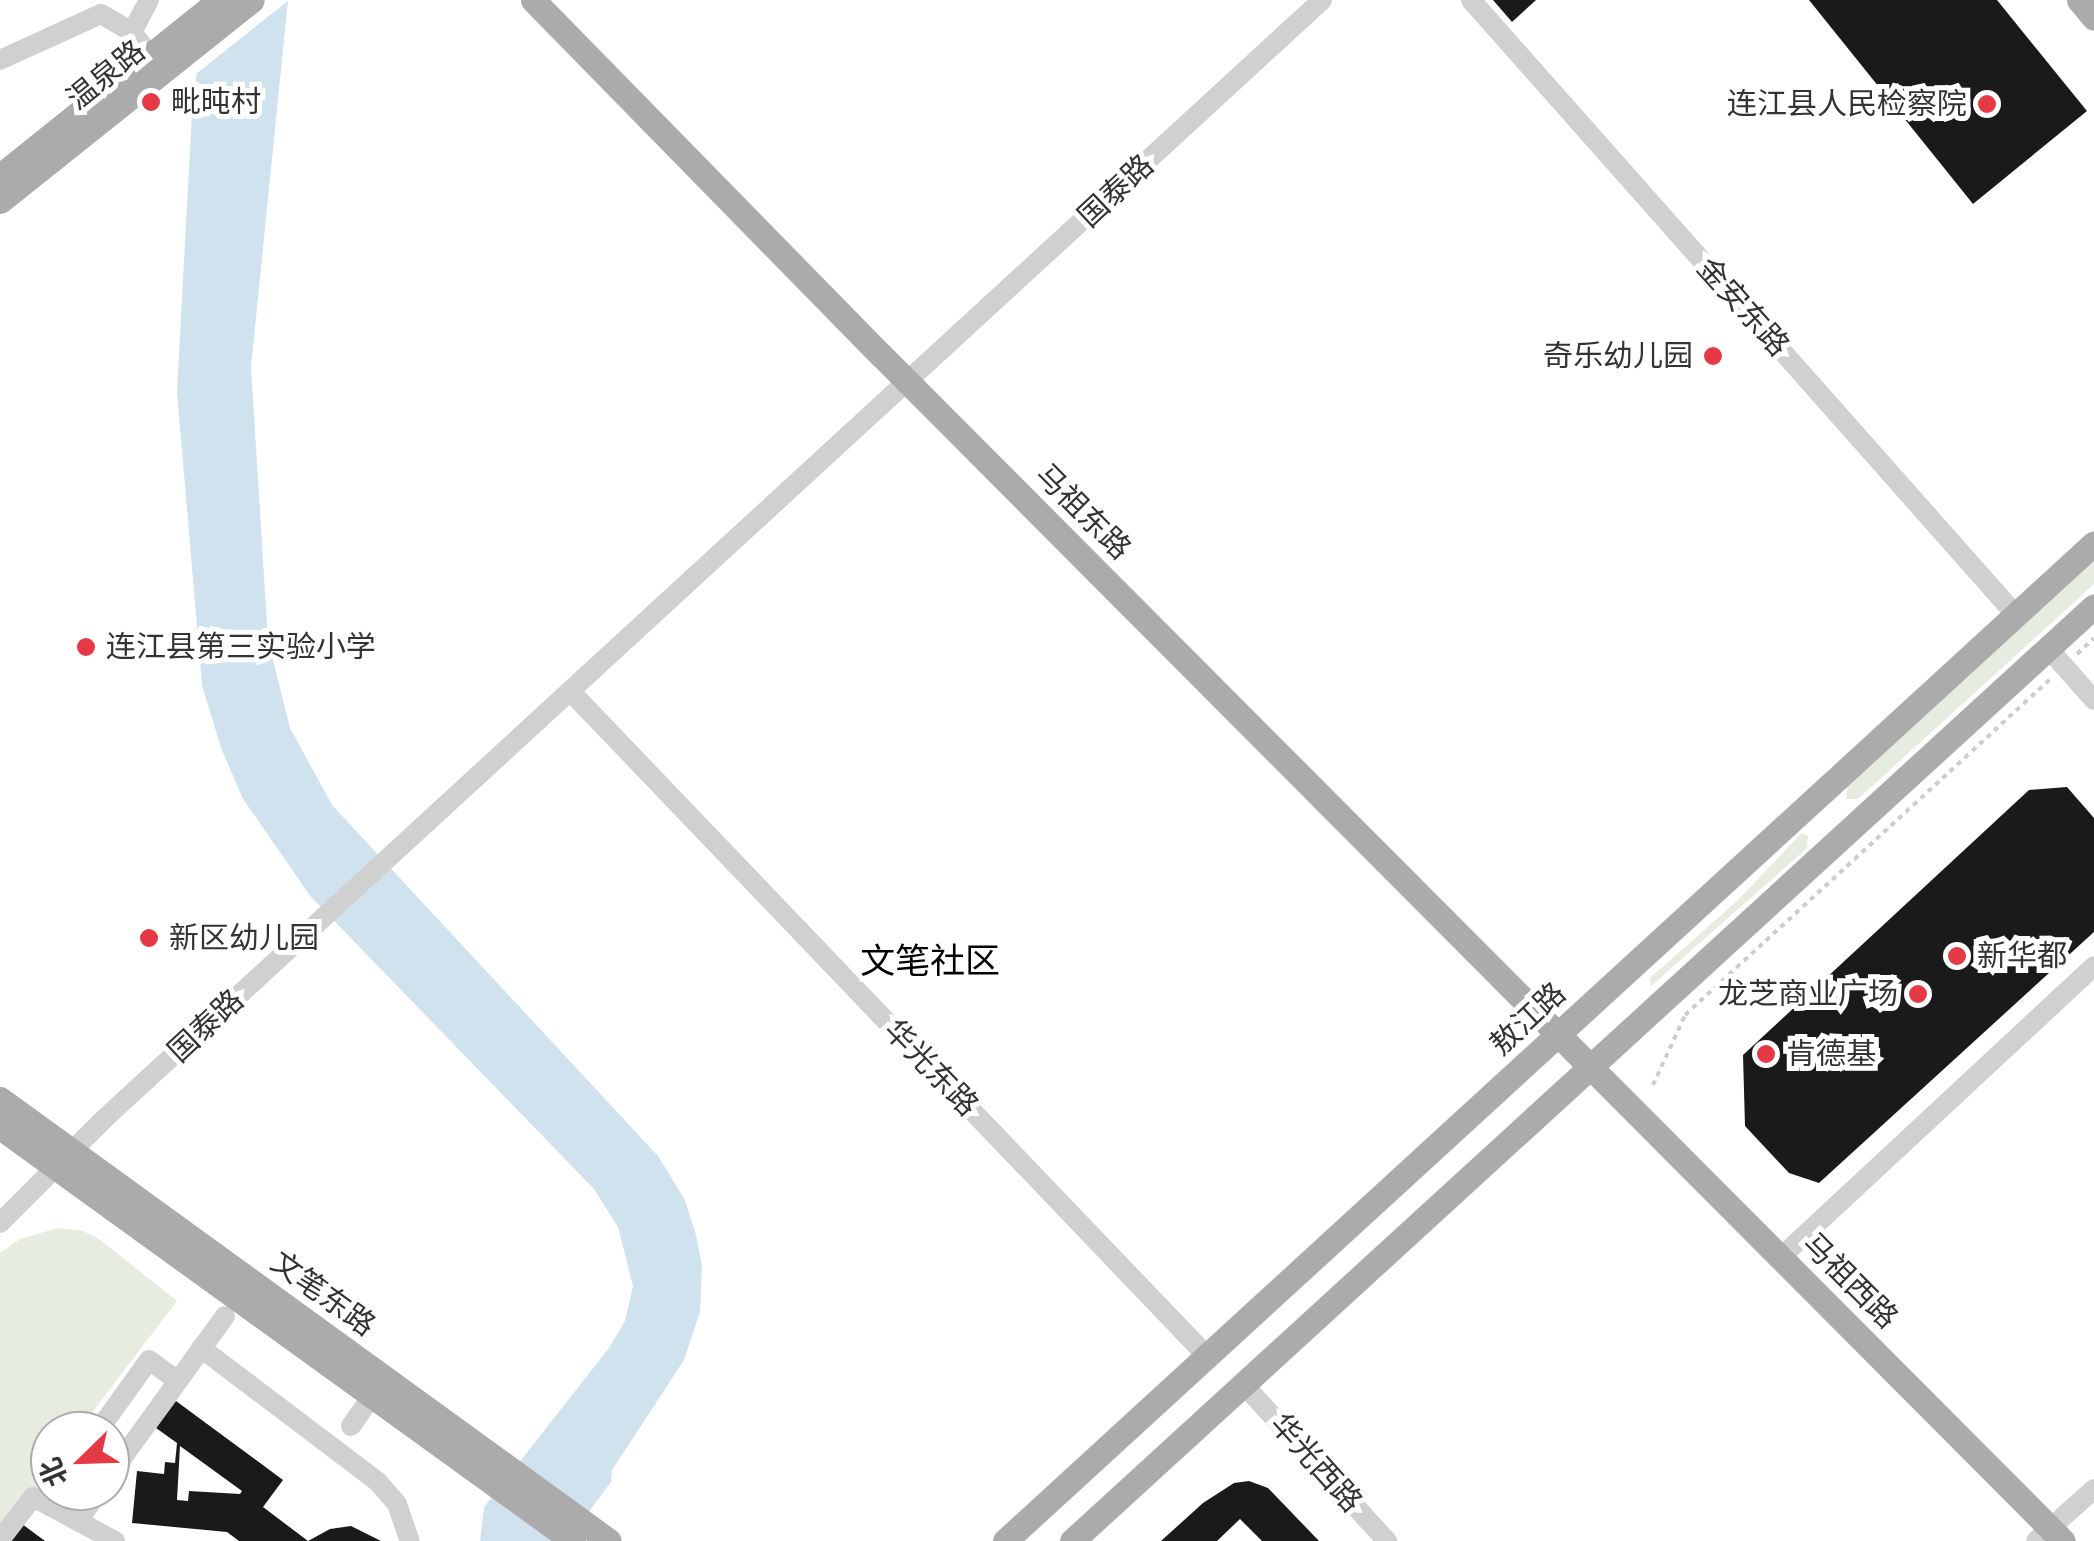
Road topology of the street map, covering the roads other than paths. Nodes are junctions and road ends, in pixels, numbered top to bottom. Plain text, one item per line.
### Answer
1 (149, 0) edge
2 (220, 0) edge
3 (252, 0) edge
4 (534, 0) edge
5 (1322, 0) edge
6 (1472, 0) edge
7 (2079, 0) edge
8 (2094, 18) edge
9 (132, 32) junction
10 (185, 40) junction
11 (150, 55) junction
12 (0, 60) edge
13 (0, 176) edge
14 (0, 201) edge
15 (908, 382) junction
16 (2094, 543) edge
17 (2094, 606) edge
18 (2015, 614) junction
19 (2056, 657) junction
20 (2090, 687) edge
21 (572, 693) junction
22 (2094, 966) edge
23 (1560, 1034) junction
24 (1592, 1065) junction
25 (0, 1100) edge
26 (0, 1127) edge
27 (64, 1159) junction
28 (0, 1223) edge
29 (1781, 1257) junction
30 (224, 1316) dead end
31 (201, 1348) junction
32 (1207, 1356) junction
33 (177, 1380) junction
34 (1244, 1385) junction
35 (372, 1396) junction
36 (112, 1411) edge
37 (351, 1426) dead end
38 (130, 1447) edge
39 (503, 1477) junction
40 (2094, 1489) edge
41 (63, 1511) edge
42 (85, 1511) edge
43 (78, 1522) junction
44 (576, 1535) edge
45 (2050, 1537) edge
46 (0, 1540) edge
47 (115, 1541) edge
48 (410, 1541) edge
49 (609, 1541) edge
50 (1005, 1541) edge
51 (1072, 1541) edge
52 (1387, 1541) edge

1 - 9 street
2 - 10 main road, 温泉路
3 - 10 main road, 温泉路
4 - 15 main road, 马祖东路
5 - 15 street, 国泰路
6 - 18 street, 金安东路
7 - 8 main road
9 - 11 street
9 - 12 street
10 - 11 main road, 温泉路
10 - 14 main road, 温泉路
11 - 13 main road, 温泉路
15 - 21 street, 国泰路
15 - 23 main road, 马祖东路
16 - 18 main road, 敖江路
17 - 19 main road
18 - 23 main road, 敖江路
19 - 20 street
19 - 24 main road
21 - 27 street, 国泰路
21 - 32 street, 华光东路
22 - 29 street
23 - 24 main road, 马祖东路
23 - 32 main road, 敖江路
24 - 29 main road, 马祖西路
24 - 34 main road
25 - 27 main road, 文笔东路
26 - 27 main road, 文笔东路
27 - 28 street, 国泰路
27 - 35 main road, 文笔东路
27 - 39 main road, 文笔东路
29 - 45 main road, 马祖西路
30 - 31 street
31 - 33 street
31 - 48 street
32 - 50 main road, 敖江路
33 - 36 street
33 - 38 street
34 - 51 main road
34 - 52 street, 华光西路
35 - 37 street
35 - 39 main road, 文笔东路
39 - 44 main road, 文笔东路
40 - 45 street
41 - 43 street
42 - 43 street
43 - 46 street
43 - 47 street
44 - 49 main road, 文笔东路

